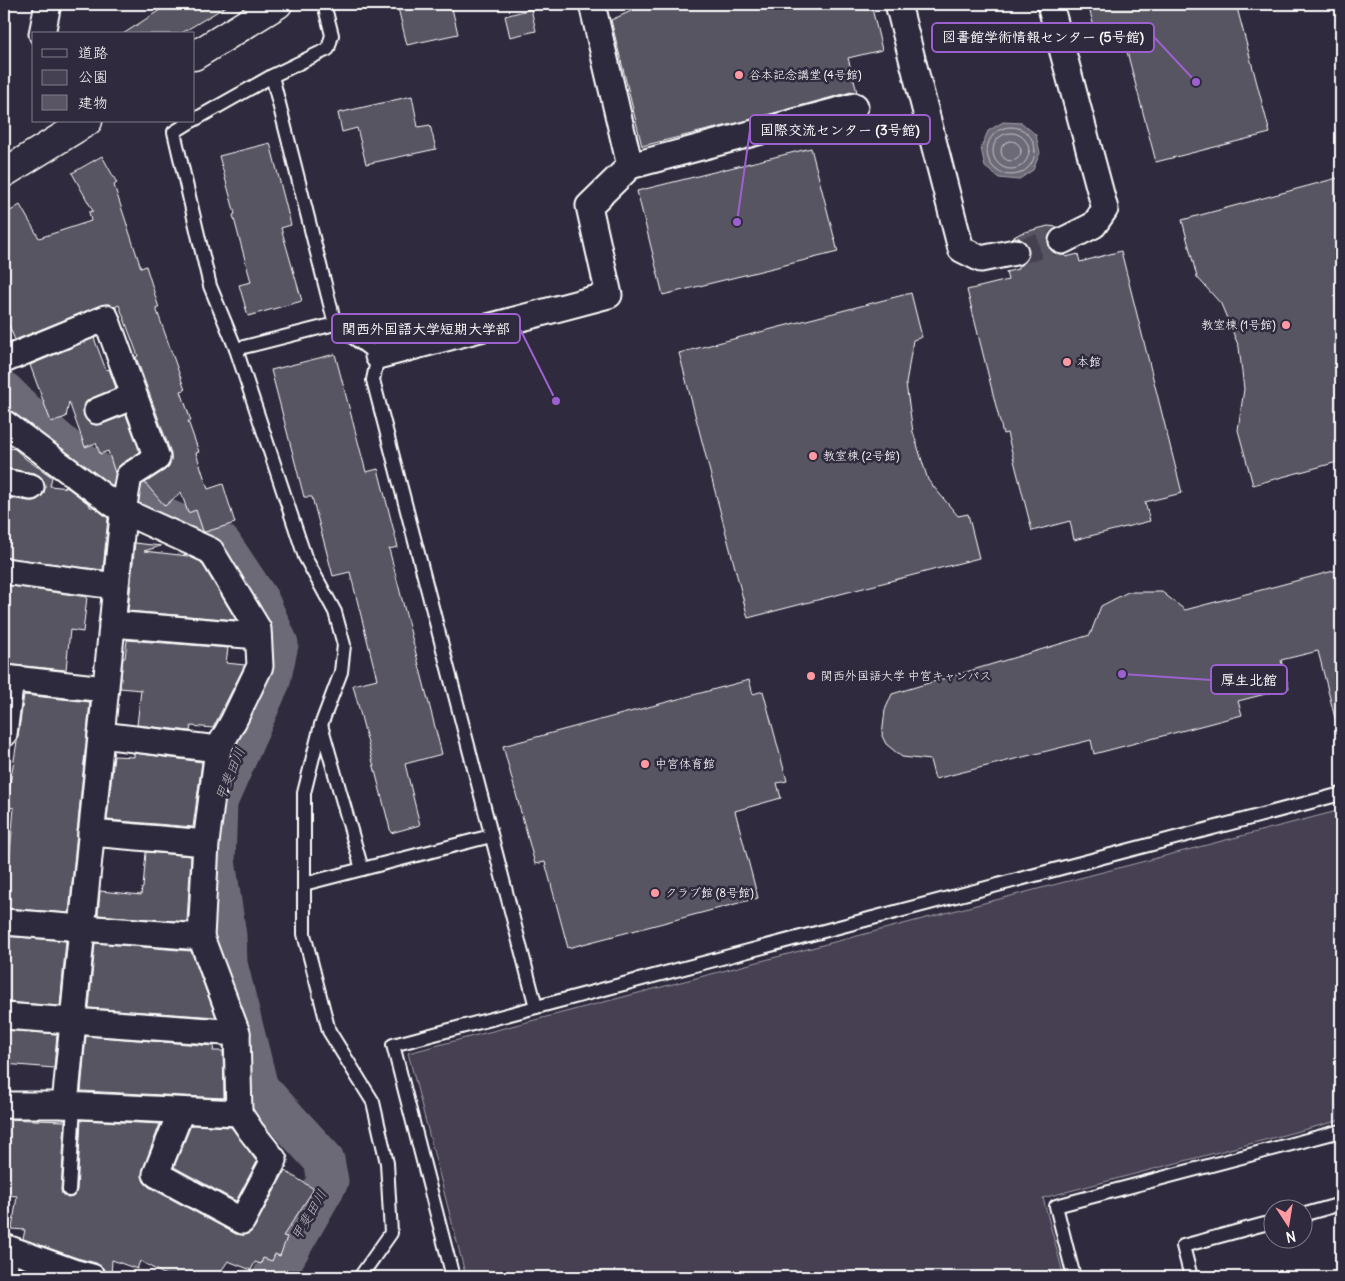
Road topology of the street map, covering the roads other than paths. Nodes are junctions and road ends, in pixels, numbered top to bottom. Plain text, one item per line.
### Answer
1 (48, 4) edge
2 (278, 4) edge
3 (324, 4) edge
4 (592, 4) edge
5 (898, 4) edge
6 (1050, 4) edge
7 (42, 32) edge
8 (195, 55) edge
9 (272, 76) junction
10 (855, 106) dead end
11 (195, 120) edge
12 (84, 122) edge
13 (191, 122) edge
14 (630, 166) junction
15 (4, 173) edge
16 (1062, 241) tunnel mouth
17 (1015, 252) tunnel mouth
18 (335, 324) junction
19 (236, 349) junction
20 (378, 356) junction
21 (4, 360) edge
22 (134, 396) junction
23 (97, 411) dead end
24 (4, 423) edge
25 (4, 482) edge
26 (31, 487) dead end
27 (123, 508) junction
28 (4, 570) edge
29 (116, 586) junction
30 (112, 624) junction
31 (258, 636) junction
32 (7, 678) edge
33 (105, 689) junction
34 (321, 725) junction
35 (4, 734) edge
36 (101, 735) junction
37 (218, 749) junction
38 (1341, 794) edge
39 (91, 832) junction
40 (491, 836) junction
41 (206, 843) junction
42 (362, 869) junction
43 (304, 884) junction
44 (4, 922) edge
45 (82, 928) junction
46 (201, 937) junction
47 (536, 1007) junction
48 (4, 1016) edge
49 (73, 1022) junction
50 (237, 1033) junction
51 (4, 1105) edge
52 (70, 1105) junction
53 (181, 1111) junction
54 (239, 1113) junction
55 (1341, 1131) edge
56 (69, 1190) dead end
57 (1341, 1204) edge
58 (1312, 1212) edge
59 (1262, 1225) edge
60 (4, 1247) edge
61 (4, 1251) edge
62 (79, 1275) edge
63 (5, 1277) edge
64 (360, 1277) edge
65 (454, 1277) edge
66 (1074, 1277) edge
67 (1191, 1277) edge

1 - 7 street
2 - 8 main road
3 - 9 lane
4 - 14 street
5 - 17 street
6 - 16 street
9 - 11 lane
9 - 18 lane
10 - 14 street
12 - 15 main road
13 - 19 lane
14 - 20 street
18 - 19 lane
18 - 20 lane
19 - 34 lane
20 - 40 lane
21 - 22 street
22 - 23 street
22 - 27 street
24 - 27 street
25 - 26 street
27 - 29 street
27 - 31 street
28 - 29 street
29 - 30 street
30 - 31 street
30 - 33 street
31 - 37 street
32 - 33 street
32 - 35 street
33 - 36 street
34 - 42 lane
34 - 43 lane
36 - 37 street
36 - 39 street
37 - 41 street
38 - 47 lane
39 - 41 street
39 - 45 street
40 - 42 lane
40 - 47 lane
41 - 46 street
42 - 43 lane
43 - 64 lane
44 - 45 street
45 - 46 street
45 - 49 street
46 - 50 street
47 - 65 lane
48 - 49 street
49 - 50 street
49 - 52 street
50 - 54 street
51 - 52 street
52 - 53 street
52 - 56 lane
53 - 54 street
53 - 54 street
55 - 66 lane
57 - 58 lane
59 - 67 lane
60 - 62 street
61 - 63 street

